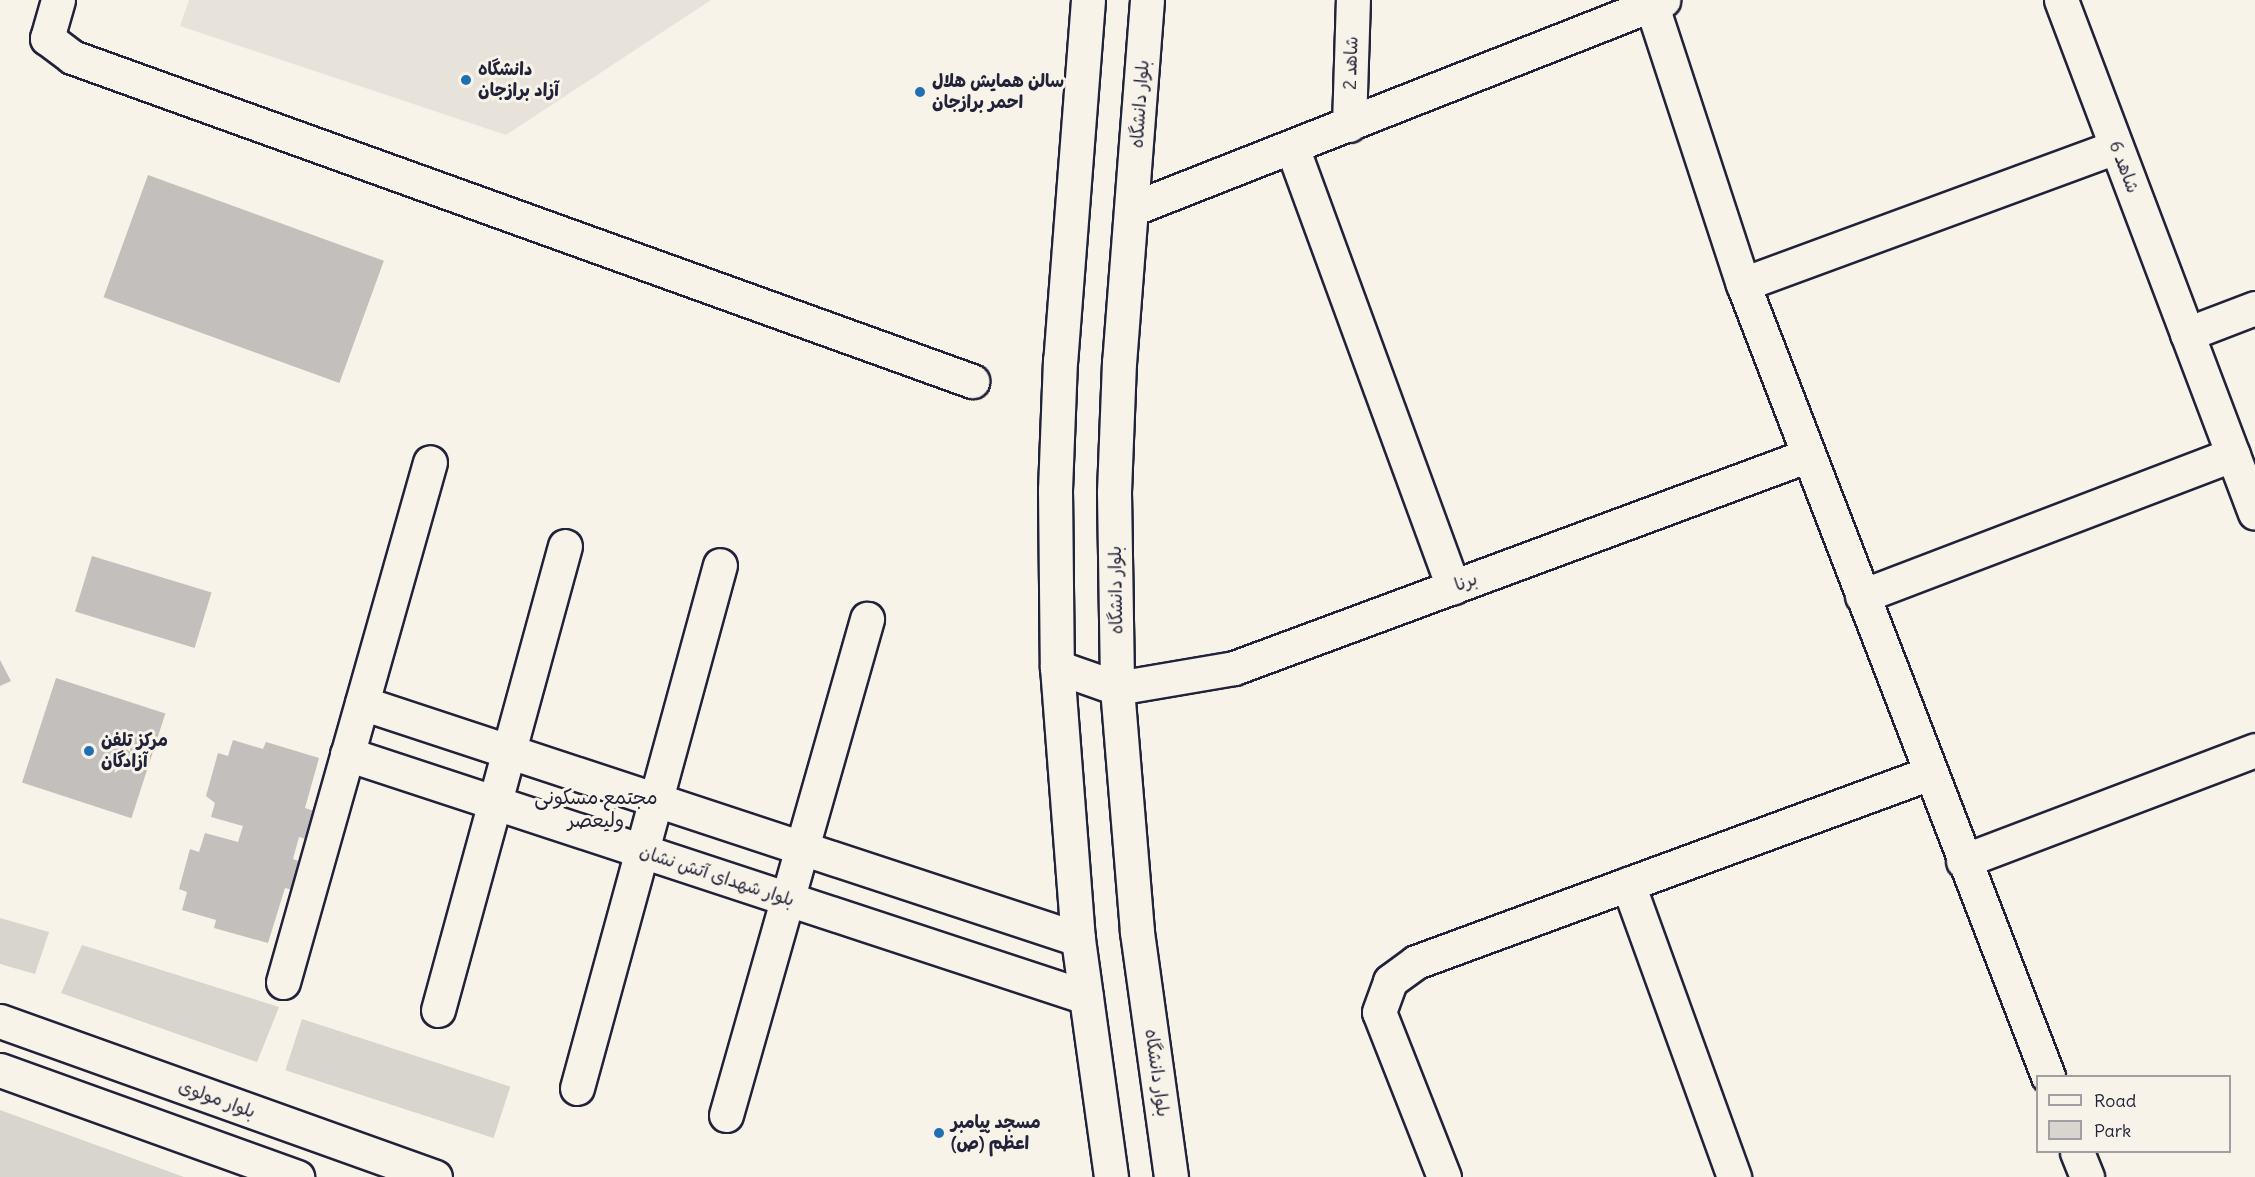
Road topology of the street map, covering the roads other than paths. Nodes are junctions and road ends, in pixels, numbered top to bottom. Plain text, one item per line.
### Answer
1 (58, 0) edge
2 (1088, 0) edge
3 (1147, 0) edge
4 (1353, 0) edge
5 (2061, 0) edge
6 (1655, 2) edge
7 (1349, 125) junction
8 (1292, 147) junction
9 (2116, 147) junction
10 (1132, 209) junction
11 (1743, 284) junction
12 (2255, 308) edge
13 (2187, 334) junction
14 (972, 381) dead end
15 (2233, 454) junction
16 (1809, 455) junction
17 (430, 462) dead end
18 (2255, 513) edge
19 (565, 546) dead end
20 (720, 565) dead end
21 (1453, 587) junction
22 (1862, 596) junction
23 (867, 619) dead end
24 (1057, 667) junction
25 (1117, 688) junction
26 (362, 703) junction
27 (2255, 750) edge
28 (509, 752) junction
29 (347, 754) junction
30 (1930, 773) junction
31 (655, 800) junction
32 (495, 803) junction
33 (802, 848) junction
34 (642, 851) junction
35 (1963, 861) junction
36 (1628, 884) junction
37 (788, 899) junction
38 (1078, 939) junction
39 (283, 982) dead end
40 (1086, 998) junction
41 (438, 1011) dead end
42 (0, 1021) edge
43 (0, 1070) edge
44 (2047, 1075) edge
45 (577, 1088) dead end
46 (726, 1115) dead end
47 (2077, 1153) edge
48 (297, 1177) edge
49 (435, 1177) edge
50 (1111, 1177) edge
51 (1171, 1177) edge
52 (1444, 1177) edge
53 (1734, 1177) edge
54 (2087, 1177) edge

1 - 14 street
2 - 24 street
3 - 10 street, بلوار دانشگاه
4 - 7 street, شاهد 2
5 - 9 street, شاهد 6
6 - 7 street
6 - 11 street
7 - 8 street
8 - 10 street
8 - 21 street
9 - 11 street
9 - 13 street, شاهد 6
10 - 25 street, بلوار دانشگاه
11 - 16 street
12 - 13 street
13 - 15 street, شاهد 6
15 - 18 street, شاهد 6
15 - 22 street
16 - 21 street, برنا
16 - 22 street
17 - 26 street
19 - 28 street
20 - 31 street
21 - 25 street, برنا
22 - 30 street
23 - 33 street
24 - 25 street
24 - 38 street
25 - 51 street, بلوار دانشگاه
26 - 28 street
26 - 29 street
27 - 35 street
28 - 31 street
28 - 32 street
29 - 32 street, بلوار شهدای آتش نشان
29 - 39 street
30 - 35 street
30 - 36 street
31 - 33 street
31 - 34 street
32 - 34 street, بلوار شهدای آتش نشان
32 - 41 street
33 - 37 street
33 - 38 street
34 - 37 street, بلوار شهدای آتش نشان
34 - 45 street
35 - 44 street
36 - 52 street
36 - 53 street
37 - 40 street, بلوار شهدای آتش نشان
37 - 46 street
38 - 40 street
40 - 50 street
42 - 49 street, بلوار مولوی
43 - 48 street
47 - 54 street

